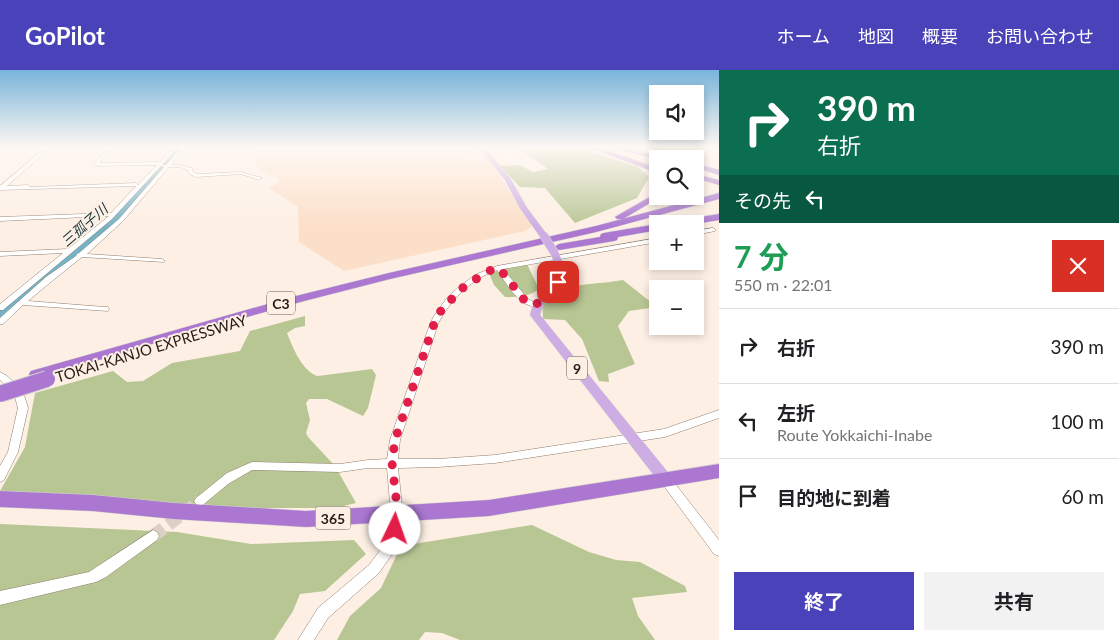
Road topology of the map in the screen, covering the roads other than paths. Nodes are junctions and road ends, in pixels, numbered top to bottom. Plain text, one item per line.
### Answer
1 (17, 175) edge
2 (148, 175) edge
3 (149, 175) edge
4 (161, 175) edge
5 (194, 175) edge
6 (217, 175) edge
7 (247, 175) edge
8 (504, 175) edge
9 (259, 178) dead end
10 (704, 178) edge
11 (719, 182) edge
12 (136, 186) junction
13 (1, 188) edge
14 (719, 196) edge
15 (649, 202) edge
16 (109, 214) junction
17 (719, 217) edge
18 (0, 219) edge
19 (704, 219) edge
20 (649, 228) edge
21 (649, 234) edge
22 (649, 241) edge
23 (532, 248) junction
24 (67, 252) junction
25 (0, 254) edge
26 (555, 254) junction
27 (81, 255) junction
28 (162, 261) dead end
29 (499, 268) junction
30 (1, 300) edge
31 (22, 303) junction
32 (536, 305) junction
33 (0, 308) edge
34 (106, 310) dead end
35 (0, 322) edge
36 (0, 375) edge
37 (41, 376) junction
38 (0, 384) edge
39 (0, 394) edge
40 (719, 414) edge
41 (633, 440) junction
42 (392, 463) junction
43 (719, 471) edge
44 (0, 477) edge
45 (665, 479) junction
46 (0, 499) edge
47 (200, 501) tunnel mouth
48 (398, 515) junction
49 (153, 536) tunnel mouth
50 (719, 550) edge
51 (0, 598) edge
52 (305, 640) edge

1 - 13 street
2 - 12 street
3 - 24 street
4 - 27 street
5 - 6 street
7 - 9 street
8 - 26 main road, bridge
10 - 11 highway
12 - 13 street
12 - 16 street
14 - 23 highway
15 - 23 highway
16 - 18 street
16 - 24 street
17 - 19 highway
20 - 23 highway
21 - 23 highway
22 - 26 street
23 - 37 highway, TOKAI-KANJO EXPRESSWAY / C3
24 - 25 street
24 - 27 street
24 - 30 street
24 - 33 street
26 - 29 street
26 - 32 main road
27 - 28 street
27 - 31 street
29 - 32 street
29 - 42 street
31 - 34 street
31 - 35 street
32 - 41 main road, 9
36 - 44 street
37 - 38 highway, TOKAI-KANJO EXPRESSWAY / C3
37 - 39 highway, TOKAI-KANJO EXPRESSWAY / C3, bridge
40 - 41 street
41 - 42 street
41 - 45 main road, 9
42 - 47 street
42 - 48 street
43 - 45 highway, 365
45 - 48 highway, 365
45 - 50 street
46 - 48 highway, 365
48 - 52 street
49 - 51 street

